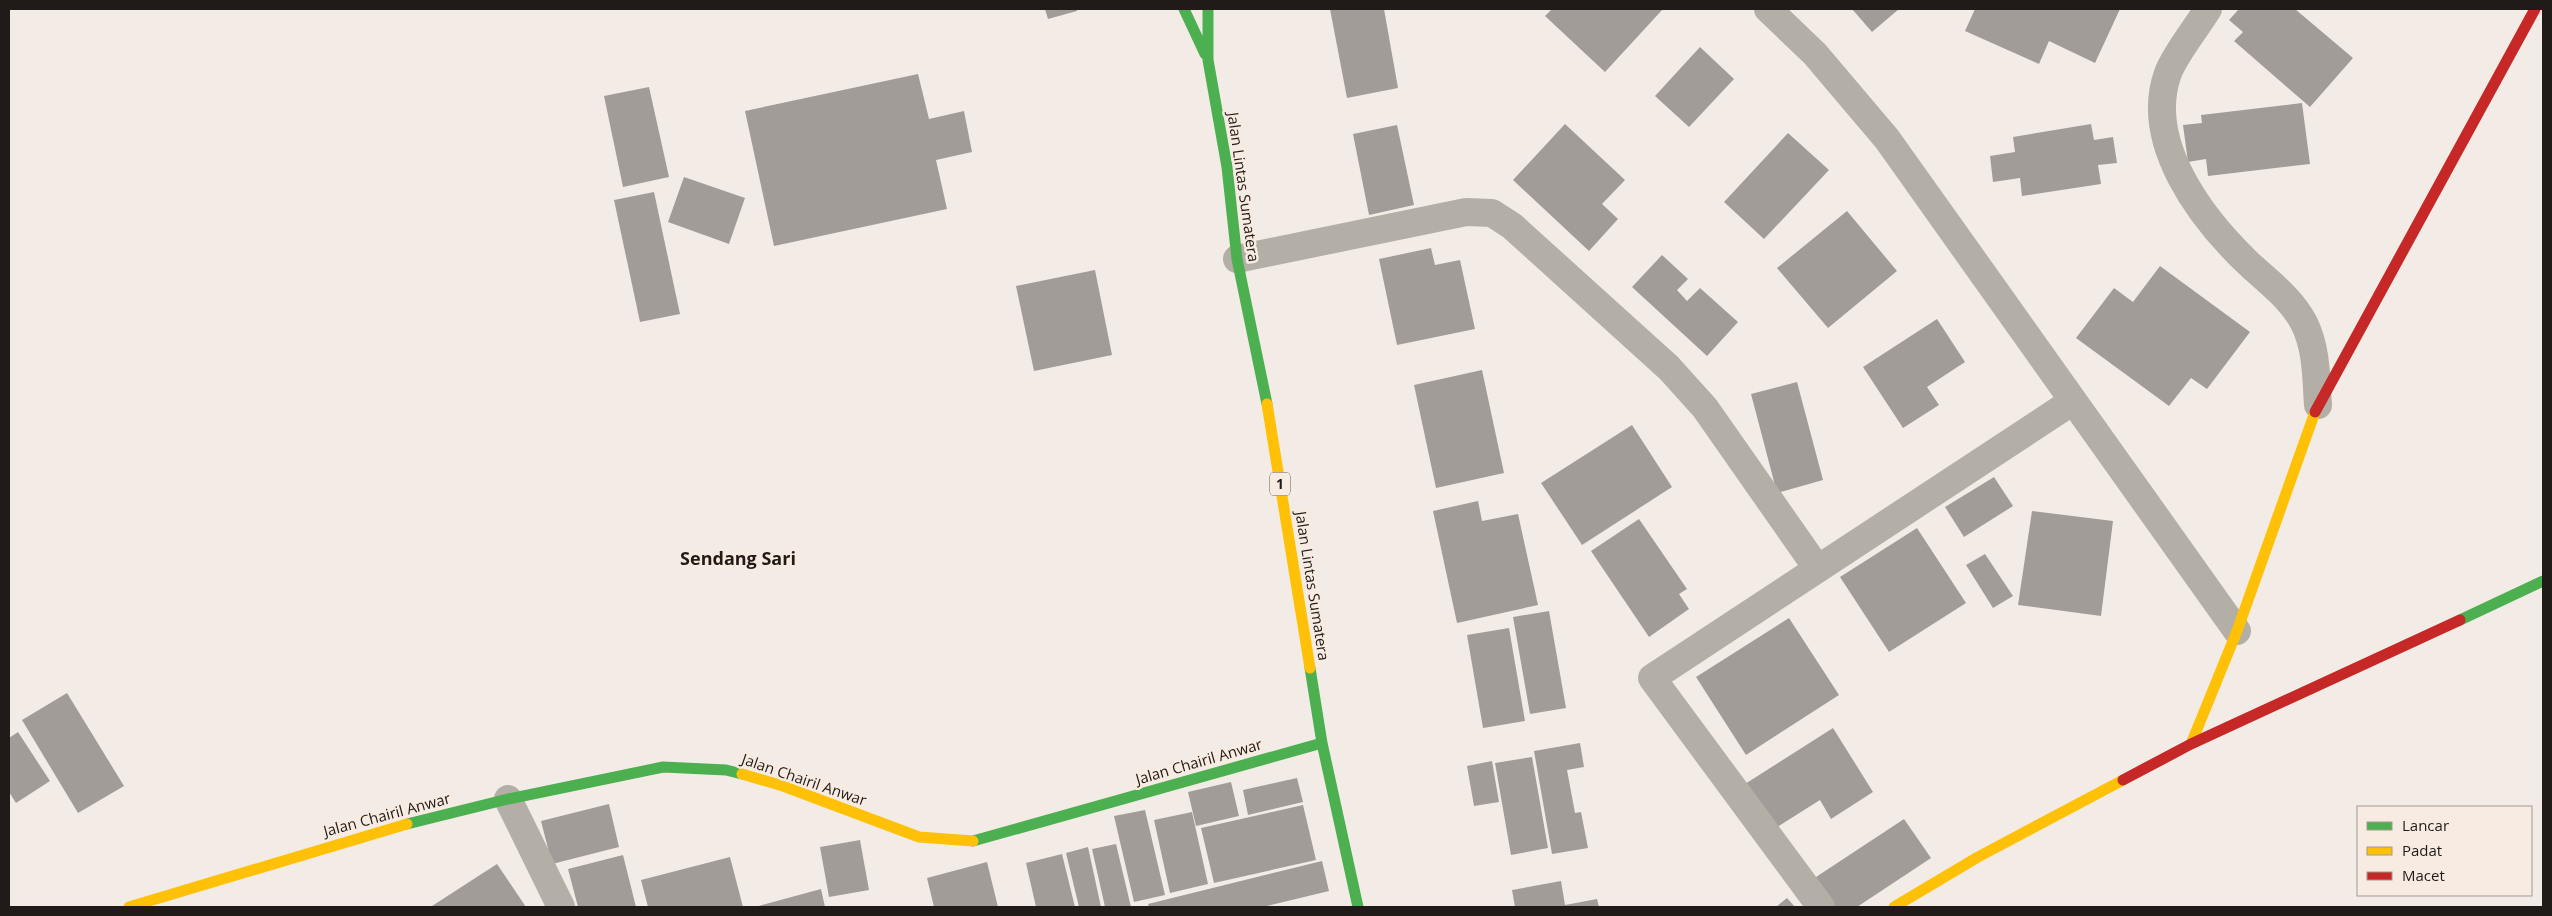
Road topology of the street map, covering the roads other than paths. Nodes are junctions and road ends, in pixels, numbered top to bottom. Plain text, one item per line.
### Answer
1 (1184, 9) edge
2 (1208, 9) edge
3 (1768, 9) edge
4 (2208, 9) edge
5 (2534, 9) edge
6 (1208, 60) junction
7 (1237, 259) junction
8 (2073, 401) junction
9 (2318, 405) junction
10 (1817, 568) junction
11 (2543, 581) edge
12 (2237, 631) junction
13 (1322, 743) junction
14 (2191, 744) junction
15 (508, 799) junction
16 (128, 907) edge
17 (561, 907) edge
18 (1358, 907) edge
19 (1822, 907) edge
20 (1894, 907) edge

1 - 6 main road, Jalan Lintas Sumatera / 1
2 - 6 main road, Jalan Lintas Sumatera / 1
3 - 8 street
4 - 9 street
5 - 9 main road
6 - 7 main road, Jalan Lintas Sumatera / 1
7 - 10 street
7 - 13 main road, Jalan Lintas Sumatera / 1
8 - 10 street
8 - 12 street
9 - 12 main road
10 - 19 street
11 - 14 main road
12 - 14 main road
13 - 15 main road, Jalan Chairil Anwar
13 - 18 main road, Jalan Lintas Sumatera / 1
14 - 20 main road
15 - 16 main road, Jalan Chairil Anwar
15 - 17 street

